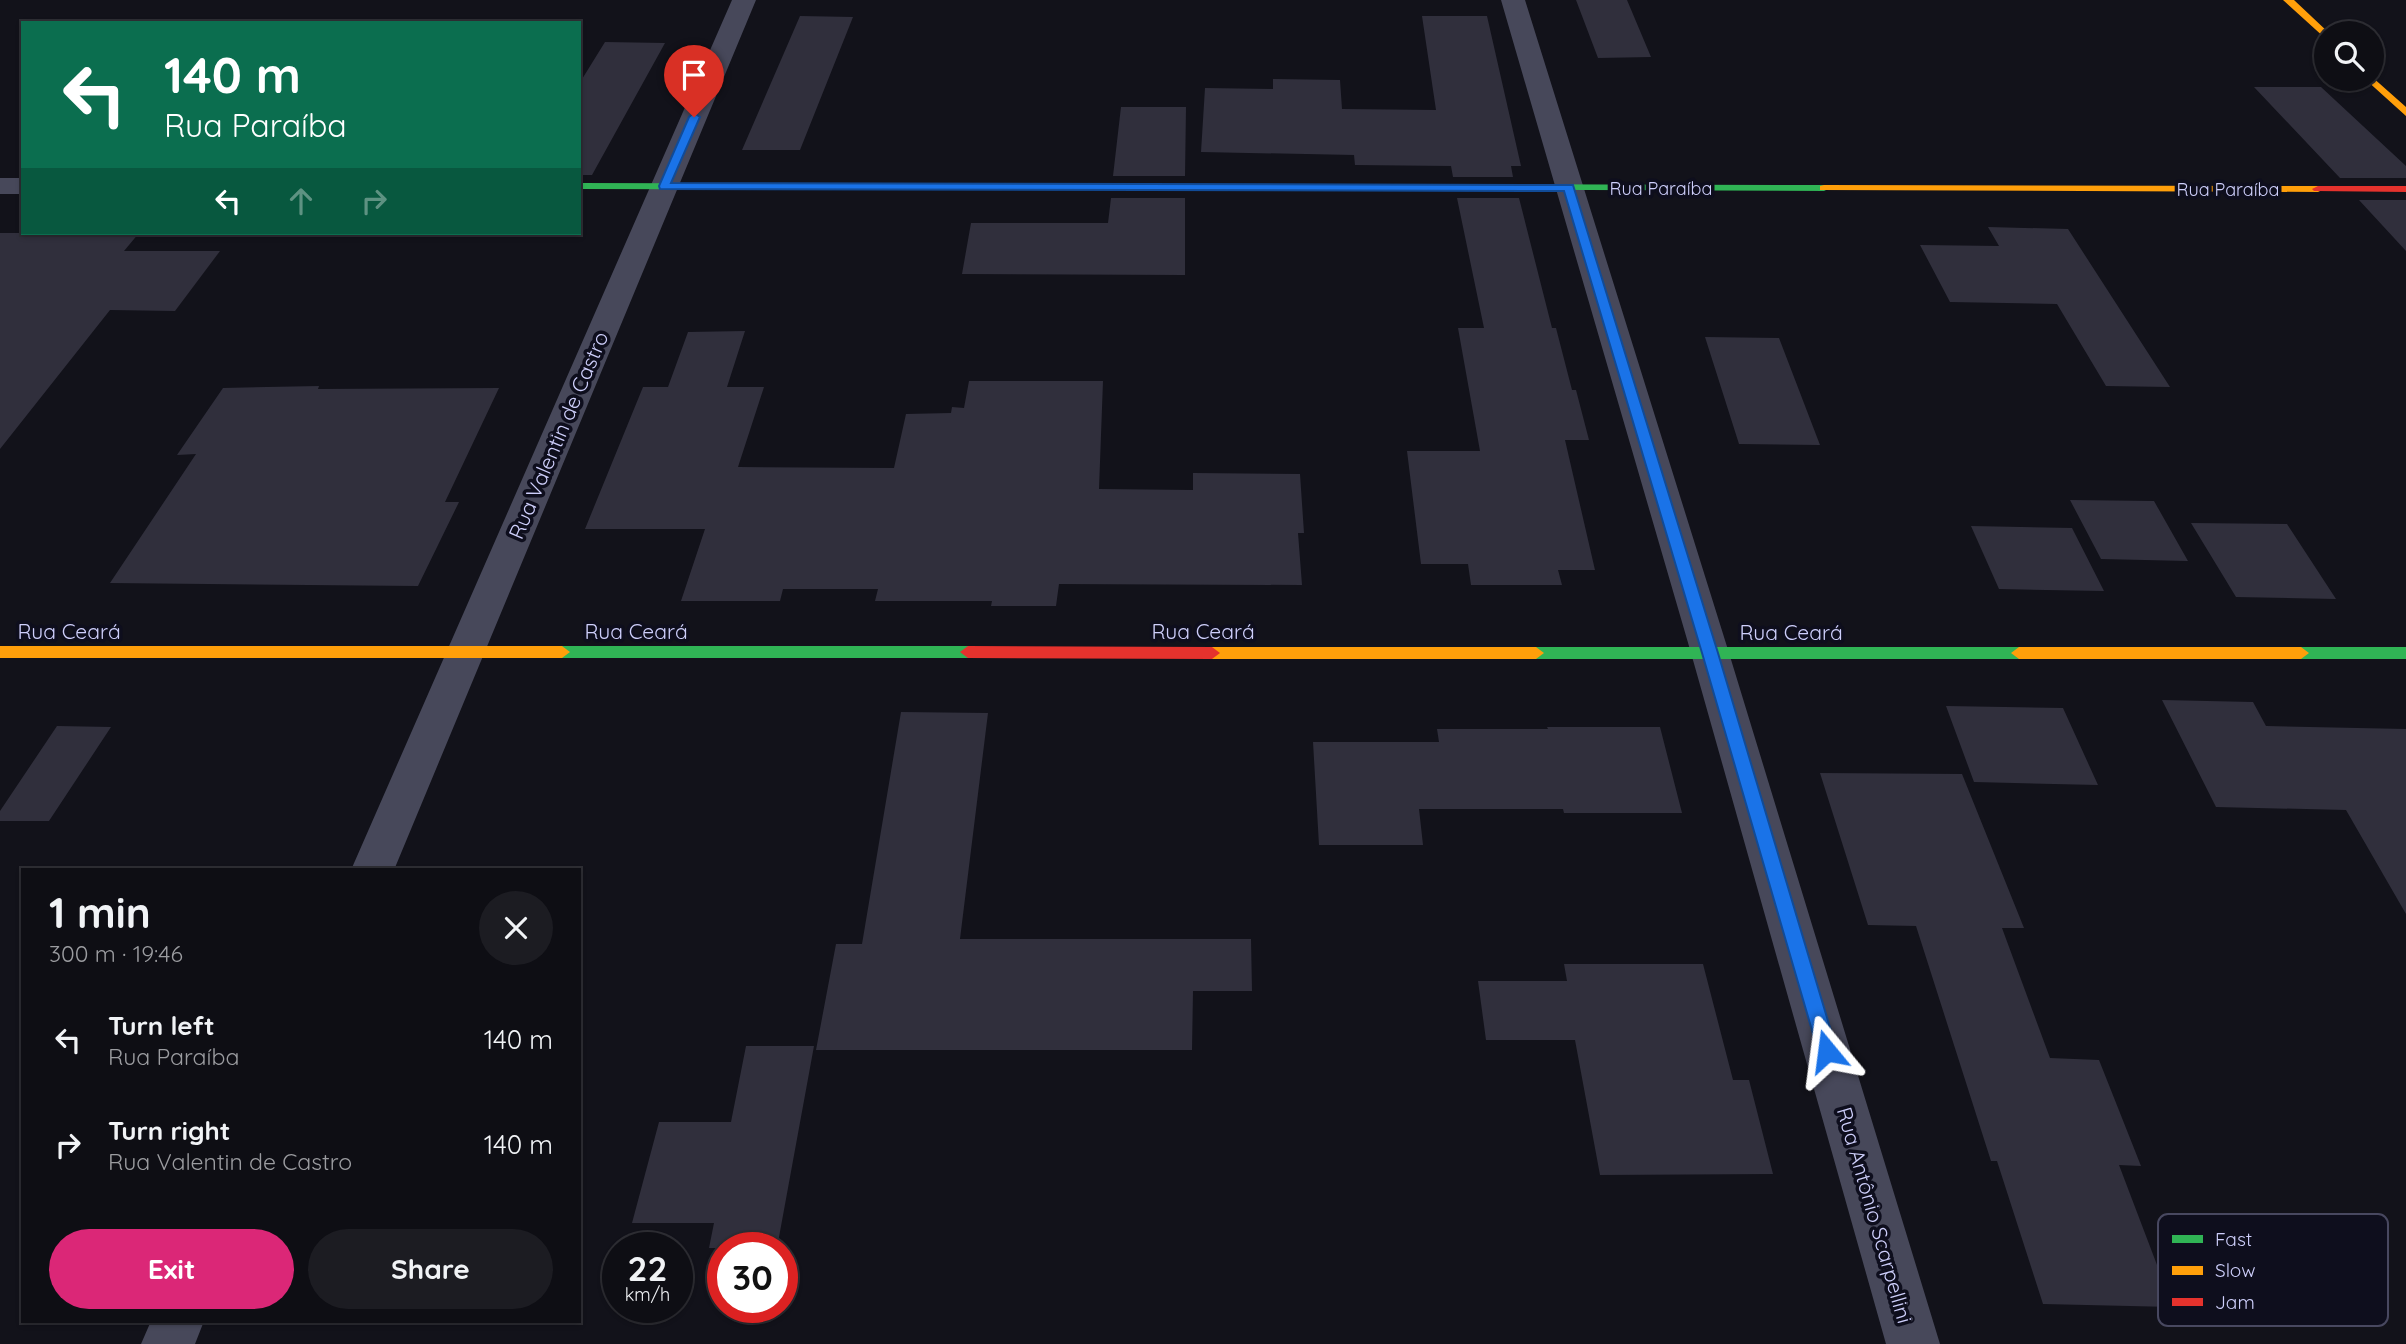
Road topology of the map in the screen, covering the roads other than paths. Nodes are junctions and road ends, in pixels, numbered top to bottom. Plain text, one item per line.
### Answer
1 (744, 0) edge
2 (1513, 0) edge
3 (2288, 0) edge
4 (2314, 25) edge
5 (2383, 91) edge
6 (2406, 113) edge
7 (0, 186) edge
8 (21, 186) edge
9 (581, 186) edge
10 (664, 186) junction
11 (1569, 188) junction
12 (2406, 189) edge
13 (0, 652) edge
14 (465, 652) junction
15 (1710, 653) junction
16 (2406, 653) edge
17 (373, 868) edge
18 (177, 1323) edge
19 (168, 1344) edge
20 (1913, 1344) edge

1 - 10 street, Rua Valentin de Castro
2 - 11 street, Rua Antônio Scarpellini
3 - 4 street
5 - 6 street
7 - 8 street
9 - 10 street, Rua Paraíba
10 - 11 street, Rua Paraíba
10 - 14 street, Rua Valentin de Castro
11 - 12 street, Rua Paraíba
11 - 15 street, Rua Antônio Scarpellini
13 - 14 street, Rua Ceará
14 - 15 street, Rua Ceará
14 - 17 street, Rua Valentin de Castro
15 - 16 street, Rua Ceará
15 - 20 street, Rua Antônio Scarpellini
18 - 19 street

